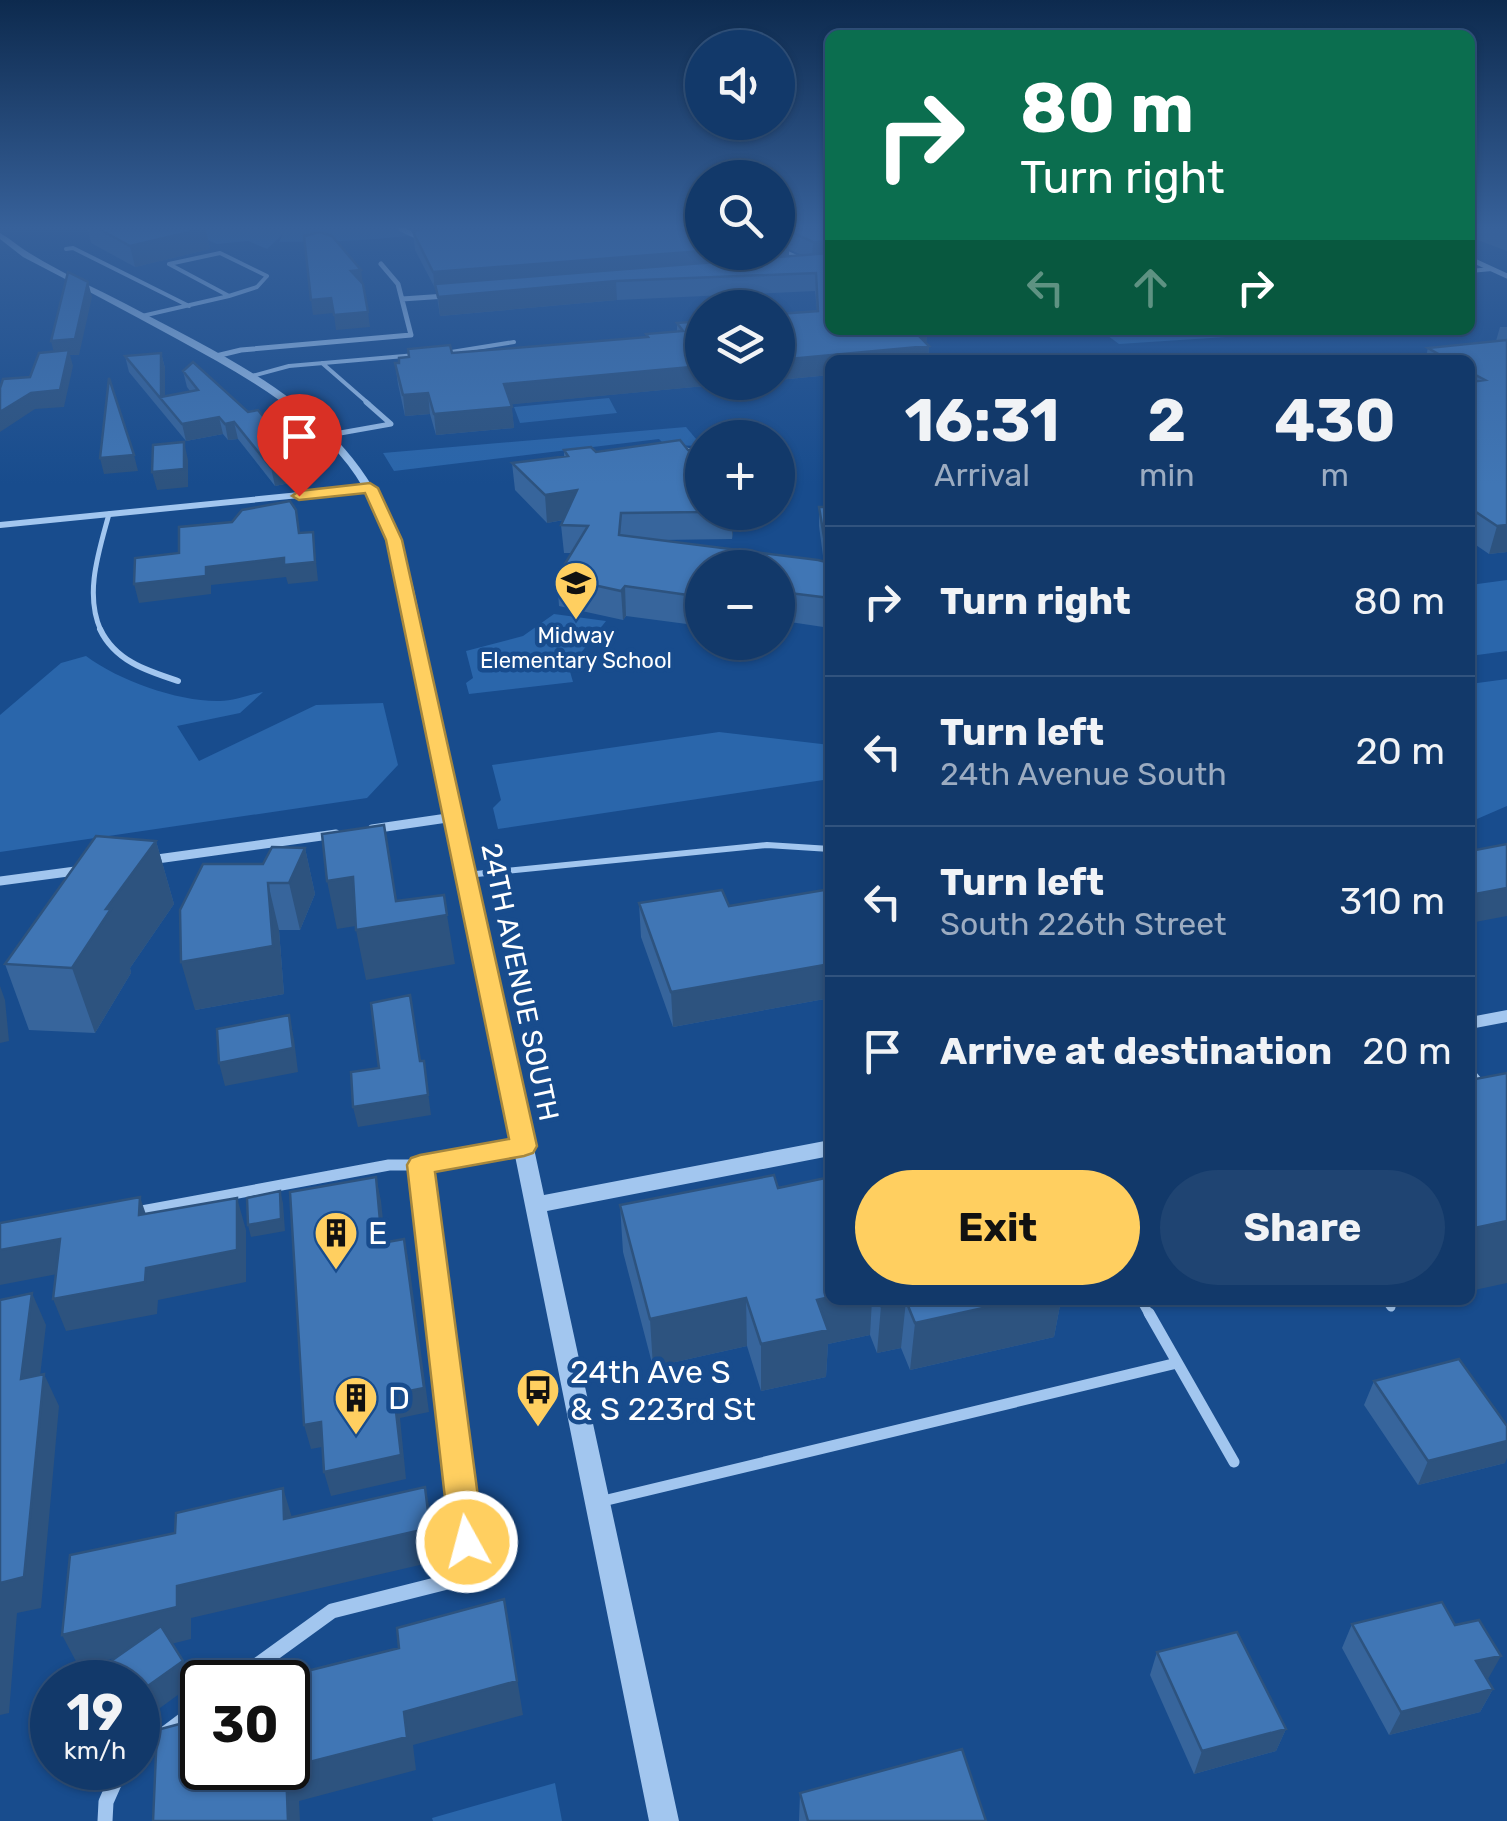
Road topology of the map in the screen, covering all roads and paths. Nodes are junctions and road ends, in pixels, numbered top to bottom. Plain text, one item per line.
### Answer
1 (138, 314) edge
2 (151, 314) edge
3 (406, 314) edge
4 (142, 316) junction
5 (514, 342) dead end
6 (216, 356) junction
7 (322, 363) junction
8 (252, 376) junction
9 (329, 435) junction
10 (685, 449) edge
11 (664, 450) edge
12 (370, 488) junction
13 (109, 514) junction
14 (0, 525) edge
15 (178, 681) dead end
16 (454, 817) junction
17 (825, 849) edge
18 (142, 861) edge
19 (104, 867) edge
20 (466, 874) junction
21 (0, 882) edge
22 (1507, 1016) edge
23 (1475, 1022) edge
24 (1475, 1078) edge
25 (1480, 1098) edge
26 (524, 1146) junction
27 (825, 1149) edge
28 (420, 1165) junction
29 (536, 1205) junction
30 (114, 1216) edge
31 (1145, 1305) edge
32 (1177, 1362) junction
33 (1234, 1462) dead end
34 (598, 1503) junction
35 (264, 1660) edge
36 (111, 1790) edge
37 (105, 1821) edge
38 (664, 1821) edge

1 - 4 street, 24TH AVENUE SOUTH
2 - 4 lane
3 - 6 street
4 - 6 street, 24TH AVENUE SOUTH
5 - 7 lane
6 - 8 street, 24TH AVENUE SOUTH
7 - 8 lane
7 - 9 lane
8 - 9 street, 24TH AVENUE SOUTH
9 - 12 street, 24TH AVENUE SOUTH
10 - 11 lane
12 - 13 street
12 - 16 street, 24TH AVENUE SOUTH
13 - 14 street
13 - 15 lane
16 - 18 street
16 - 20 street, 24TH AVENUE SOUTH
17 - 20 lane
19 - 21 street
20 - 26 street, 24TH AVENUE SOUTH
22 - 23 street
24 - 25 lane
26 - 28 street
26 - 29 street, 24TH AVENUE SOUTH
27 - 29 street
28 - 30 street
28 - 35 street
29 - 34 street, 24TH AVENUE SOUTH
31 - 32 lane
32 - 33 lane
32 - 34 lane
34 - 38 street, 24TH AVENUE SOUTH
36 - 37 street

